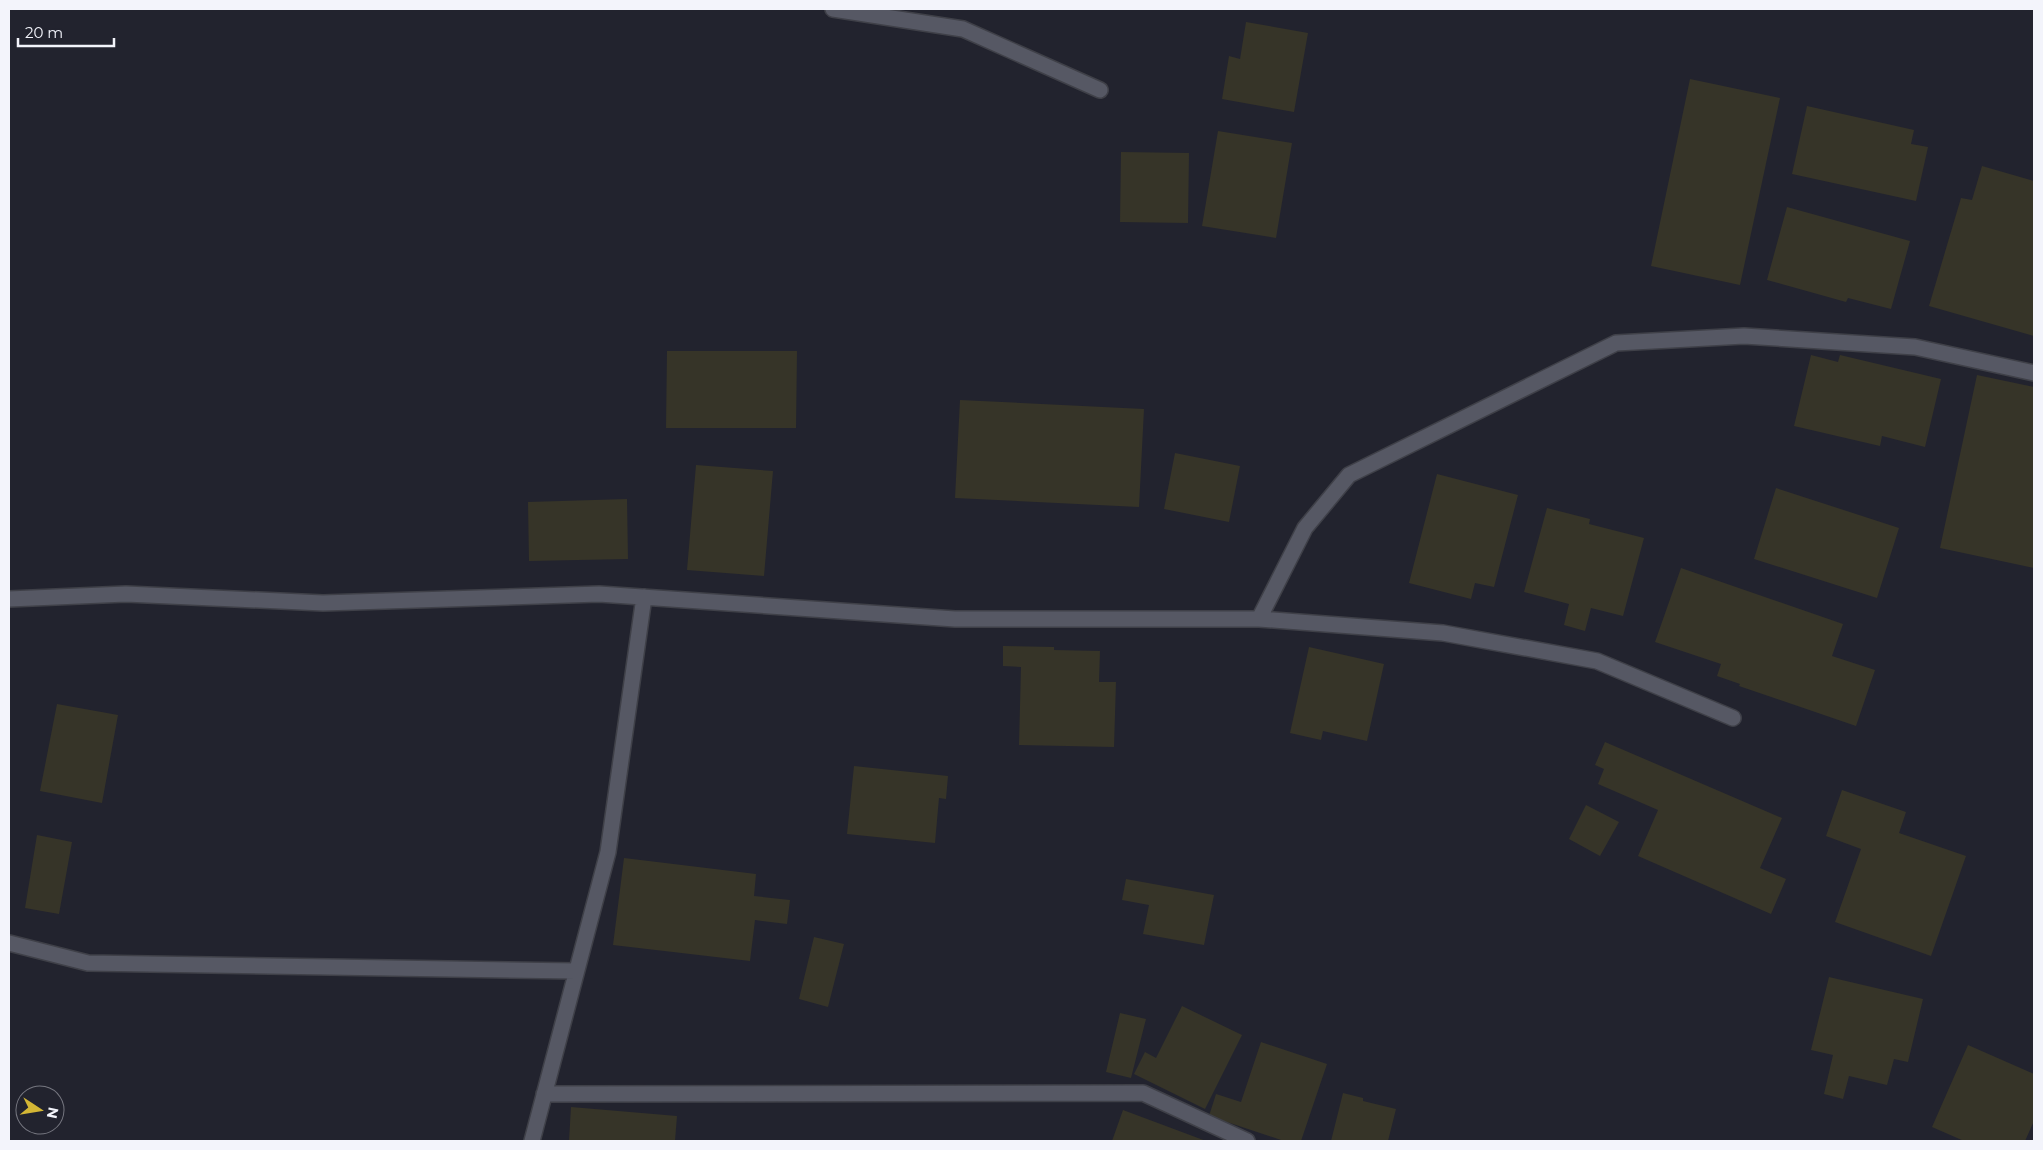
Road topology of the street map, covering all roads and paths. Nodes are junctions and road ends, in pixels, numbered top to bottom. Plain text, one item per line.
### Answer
1 (833, 9) edge
2 (1100, 90) dead end
3 (2034, 373) edge
4 (644, 597) junction
5 (9, 599) edge
6 (1259, 619) junction
7 (1733, 718) dead end
8 (9, 943) edge
9 (576, 971) junction
10 (544, 1094) junction
11 (532, 1141) edge
12 (1247, 1141) edge

1 - 2 street
3 - 6 street
4 - 5 street
4 - 6 street
4 - 9 street
6 - 7 street
8 - 9 street
9 - 10 street
10 - 11 street
10 - 12 street

